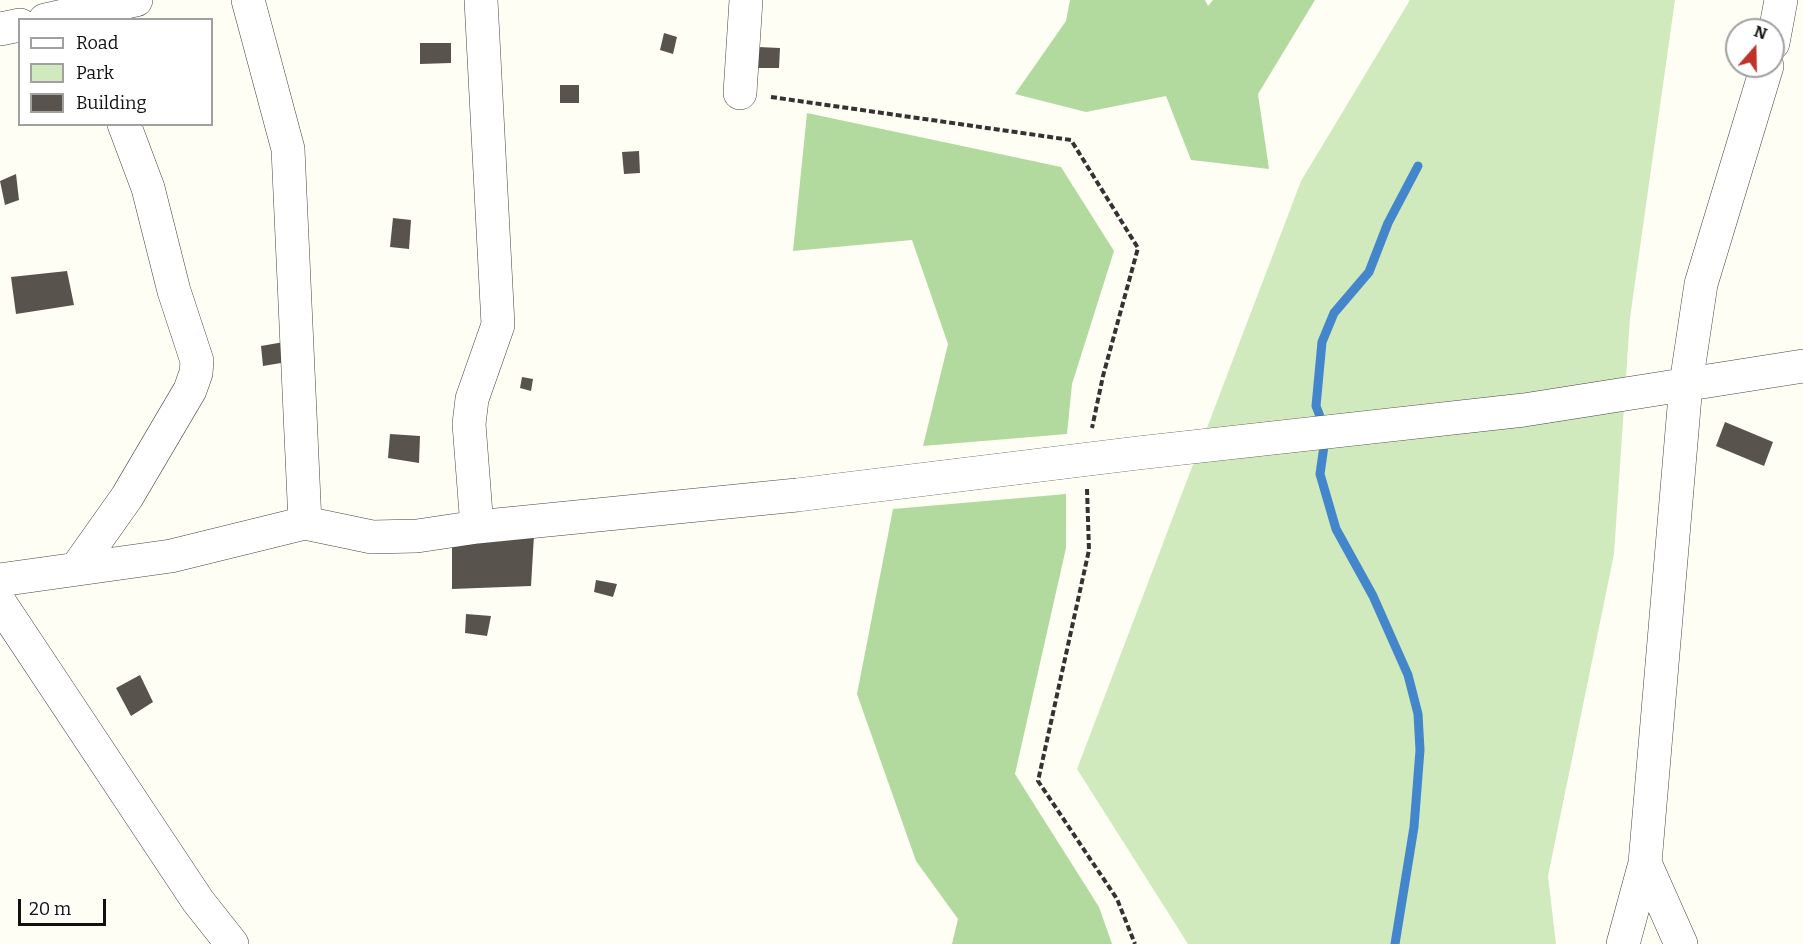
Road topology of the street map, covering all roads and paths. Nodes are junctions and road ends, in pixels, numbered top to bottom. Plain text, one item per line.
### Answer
1 (136, 0) edge
2 (248, 0) edge
3 (481, 0) edge
4 (746, 0) edge
5 (1781, 0) edge
6 (80, 10) edge
7 (52, 18) edge
8 (1778, 18) edge
9 (18, 25) edge
10 (0, 29) edge
11 (1763, 78) edge
12 (740, 93) joint
13 (125, 126) edge
14 (1803, 366) edge
15 (1686, 384) junction
16 (1085, 459) junction
17 (305, 523) junction
18 (477, 527) junction
19 (76, 569) junction
20 (0, 580) edge
21 (0, 603) edge
22 (1645, 863) junction
23 (232, 944) edge
24 (1135, 944) edge
25 (1623, 944) edge
26 (1682, 944) edge

1 - 6 street
2 - 17 street
3 - 18 street
4 - 12 street
5 - 8 street
6 - 7 street
9 - 10 street
11 - 15 street
12 - 16 path
13 - 19 street
14 - 15 street
15 - 16 street
15 - 22 street
16 - 18 street
16 - 24 path
17 - 18 street
17 - 19 street
19 - 20 street
21 - 23 street
22 - 25 street
22 - 26 street

